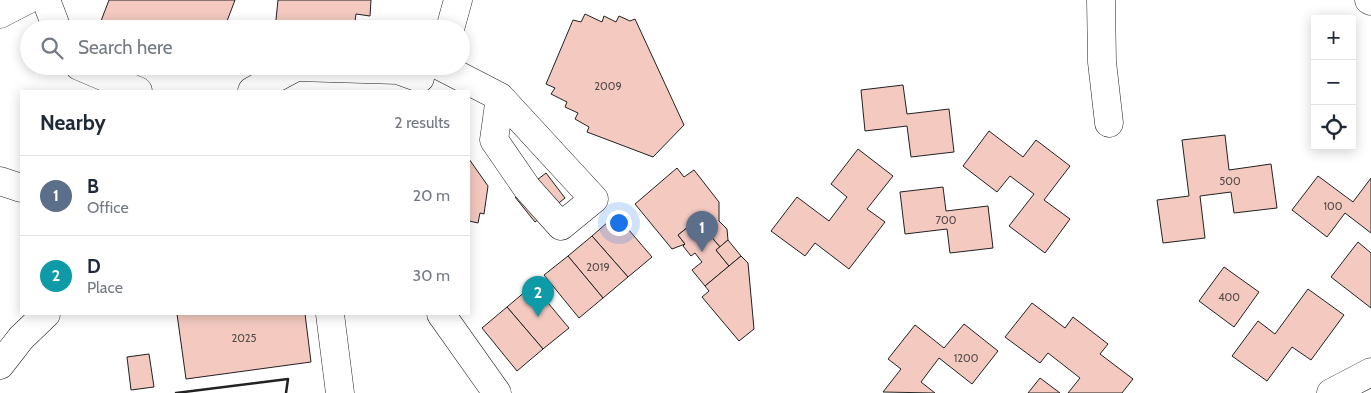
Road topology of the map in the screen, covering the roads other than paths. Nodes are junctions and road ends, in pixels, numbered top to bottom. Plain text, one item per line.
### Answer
1 (27, 0) edge
2 (46, 0) edge
3 (458, 0) edge
4 (1101, 0) edge
5 (0, 14) edge
6 (54, 20) edge
7 (452, 20) edge
8 (100, 75) edge
9 (280, 75) edge
10 (425, 75) edge
11 (136, 90) edge
12 (254, 90) edge
13 (500, 97) junction
14 (1109, 124) dead end
15 (0, 181) edge
16 (20, 188) edge
17 (45, 315) edge
18 (330, 315) edge
19 (442, 315) edge
20 (0, 365) edge
21 (1371, 372) edge
22 (340, 393) edge
23 (497, 393) edge
24 (1331, 393) edge

1 - 5 street
2 - 6 street
3 - 7 street
4 - 14 street
8 - 11 street
9 - 12 street
10 - 13 street
13 - 13 street
15 - 16 street
17 - 20 street
18 - 22 street
19 - 23 street
21 - 24 street

